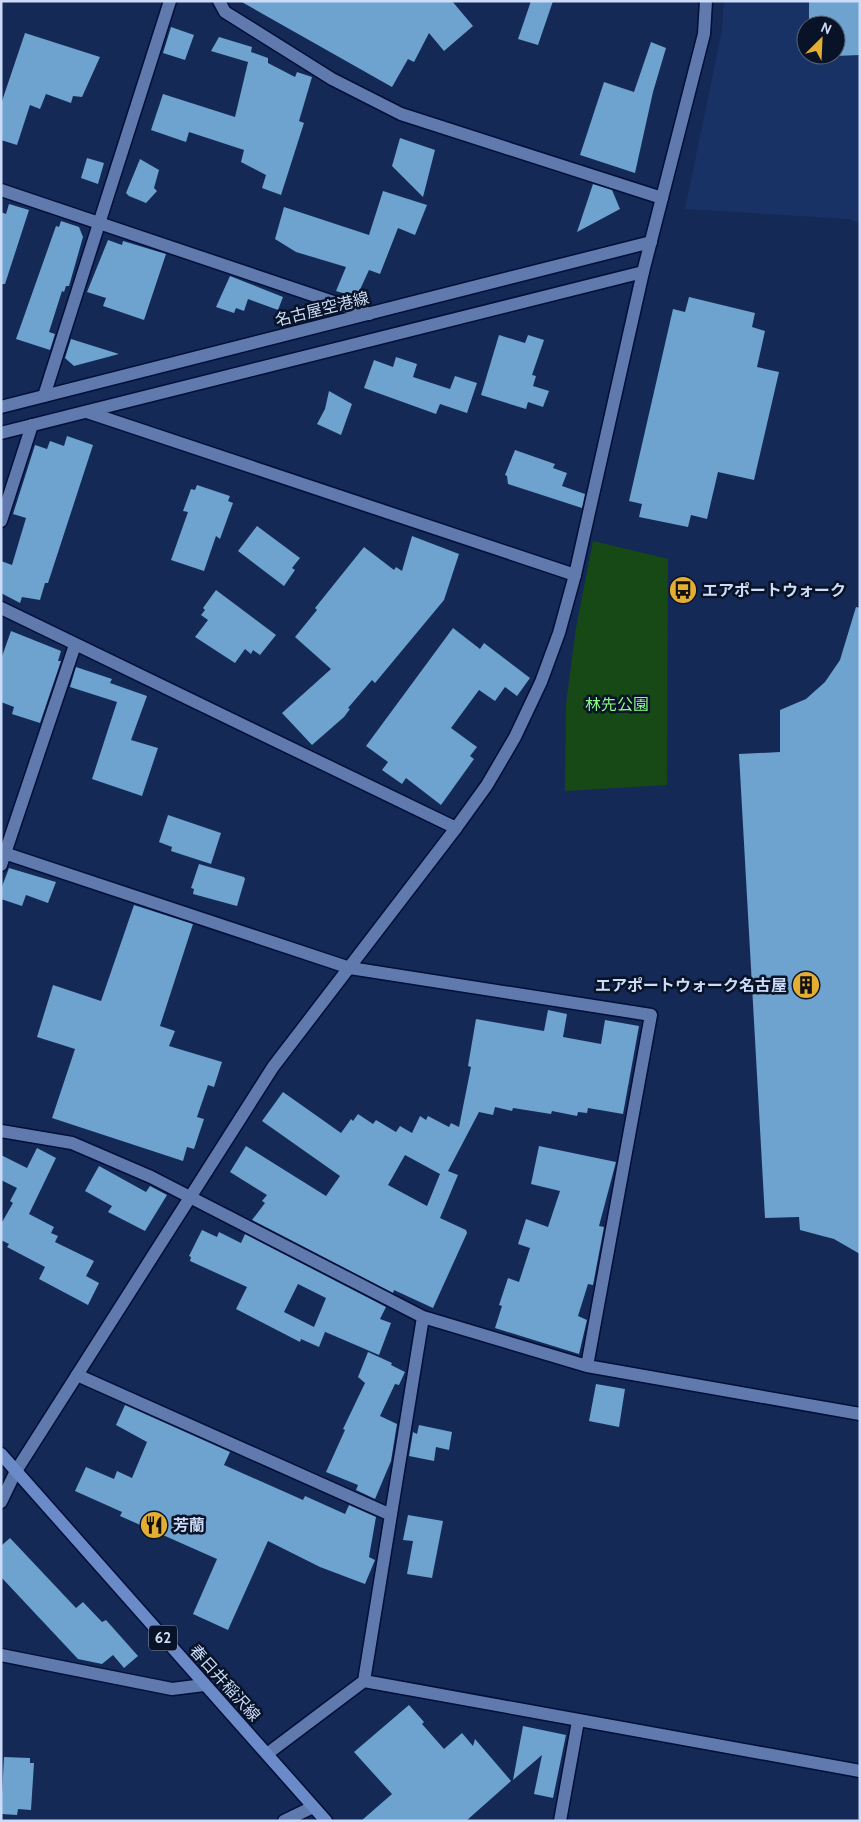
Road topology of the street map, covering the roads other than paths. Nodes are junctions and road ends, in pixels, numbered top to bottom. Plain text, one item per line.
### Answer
1 (170, 1) edge
2 (706, 1) edge
3 (225, 5) edge
4 (1, 190) edge
5 (662, 198) junction
6 (98, 222) junction
7 (651, 242) junction
8 (643, 272) junction
9 (369, 314) junction
10 (44, 396) junction
11 (1, 407) edge
12 (87, 412) junction
13 (32, 425) junction
14 (1, 433) edge
15 (1, 522) edge
16 (575, 575) junction
17 (1, 608) edge
18 (75, 645) junction
19 (456, 828) junction
20 (3, 857) edge
21 (350, 968) junction
22 (1, 1131) edge
23 (188, 1198) junction
24 (423, 1317) junction
25 (587, 1366) junction
26 (77, 1376) junction
27 (860, 1414) edge
28 (1, 1454) edge
29 (16, 1471) junction
30 (1, 1502) edge
31 (391, 1515) junction
32 (1, 1655) edge
33 (364, 1681) junction
34 (204, 1685) junction
35 (578, 1721) junction
36 (267, 1754) junction
37 (860, 1771) edge
38 (313, 1807) junction
39 (284, 1821) edge
40 (326, 1821) edge
41 (560, 1821) edge

1 - 6 street
2 - 5 street
3 - 5 street
4 - 6 street
5 - 7 street
6 - 9 street
6 - 10 street
7 - 8 street
7 - 9 street, 名古屋空港線
8 - 12 street
8 - 16 street
9 - 10 street, 名古屋空港線
10 - 11 street, 名古屋空港線
12 - 13 street
12 - 16 street
13 - 14 street
13 - 15 street
16 - 19 street
17 - 18 street
18 - 19 street
18 - 20 street
19 - 21 street
20 - 21 street
21 - 23 street
21 - 25 street
22 - 23 street
23 - 24 street
23 - 26 street
24 - 25 street
24 - 31 street
25 - 27 street
26 - 29 street
26 - 31 street
28 - 29 main road, 春日井稲沢線 / 62
29 - 30 street
29 - 34 main road, 春日井稲沢線 / 62
31 - 33 street
32 - 34 street
33 - 35 street
33 - 36 street
34 - 36 main road, 春日井稲沢線 / 62
35 - 37 street
35 - 41 street
36 - 38 main road, 春日井稲沢線 / 62
38 - 39 street
38 - 40 main road, 春日井稲沢線 / 62

